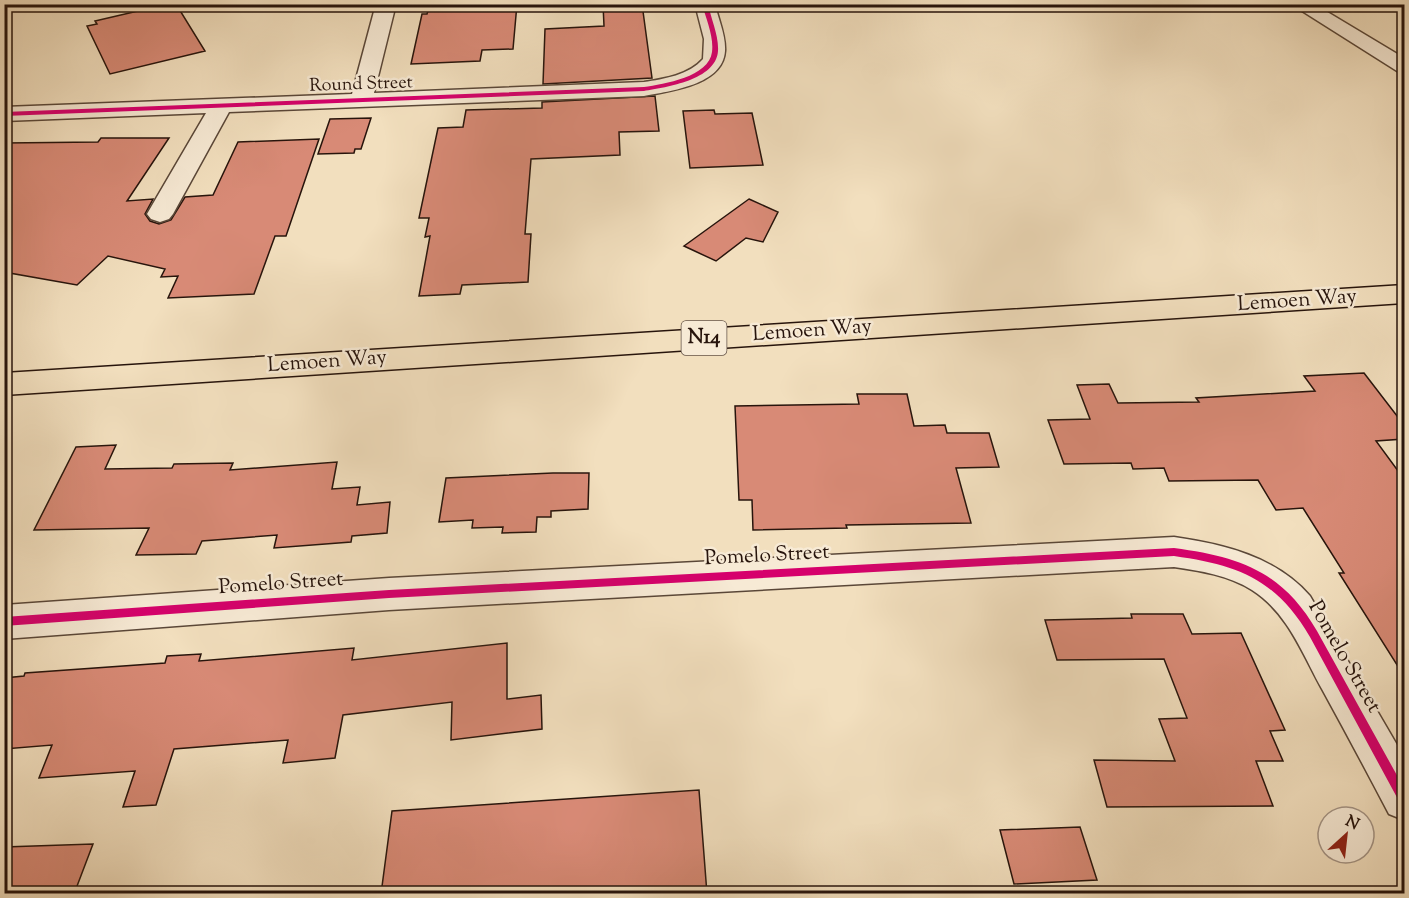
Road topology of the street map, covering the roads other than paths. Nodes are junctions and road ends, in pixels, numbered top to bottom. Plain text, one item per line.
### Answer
1 (386, 4) edge
2 (705, 4) edge
3 (1300, 4) edge
4 (1404, 67) edge
5 (361, 101) junction
6 (221, 106) junction
7 (6, 116) edge
8 (160, 214) dead end
9 (1404, 294) edge
10 (4, 384) edge
11 (4, 622) edge
12 (1404, 799) edge

1 - 5 street
2 - 5 street, Round Street
3 - 4 street
5 - 6 street, Round Street
6 - 7 street, Round Street
6 - 8 street
9 - 10 highway, Lemoen Way / N14
11 - 12 street, Pomelo Street

